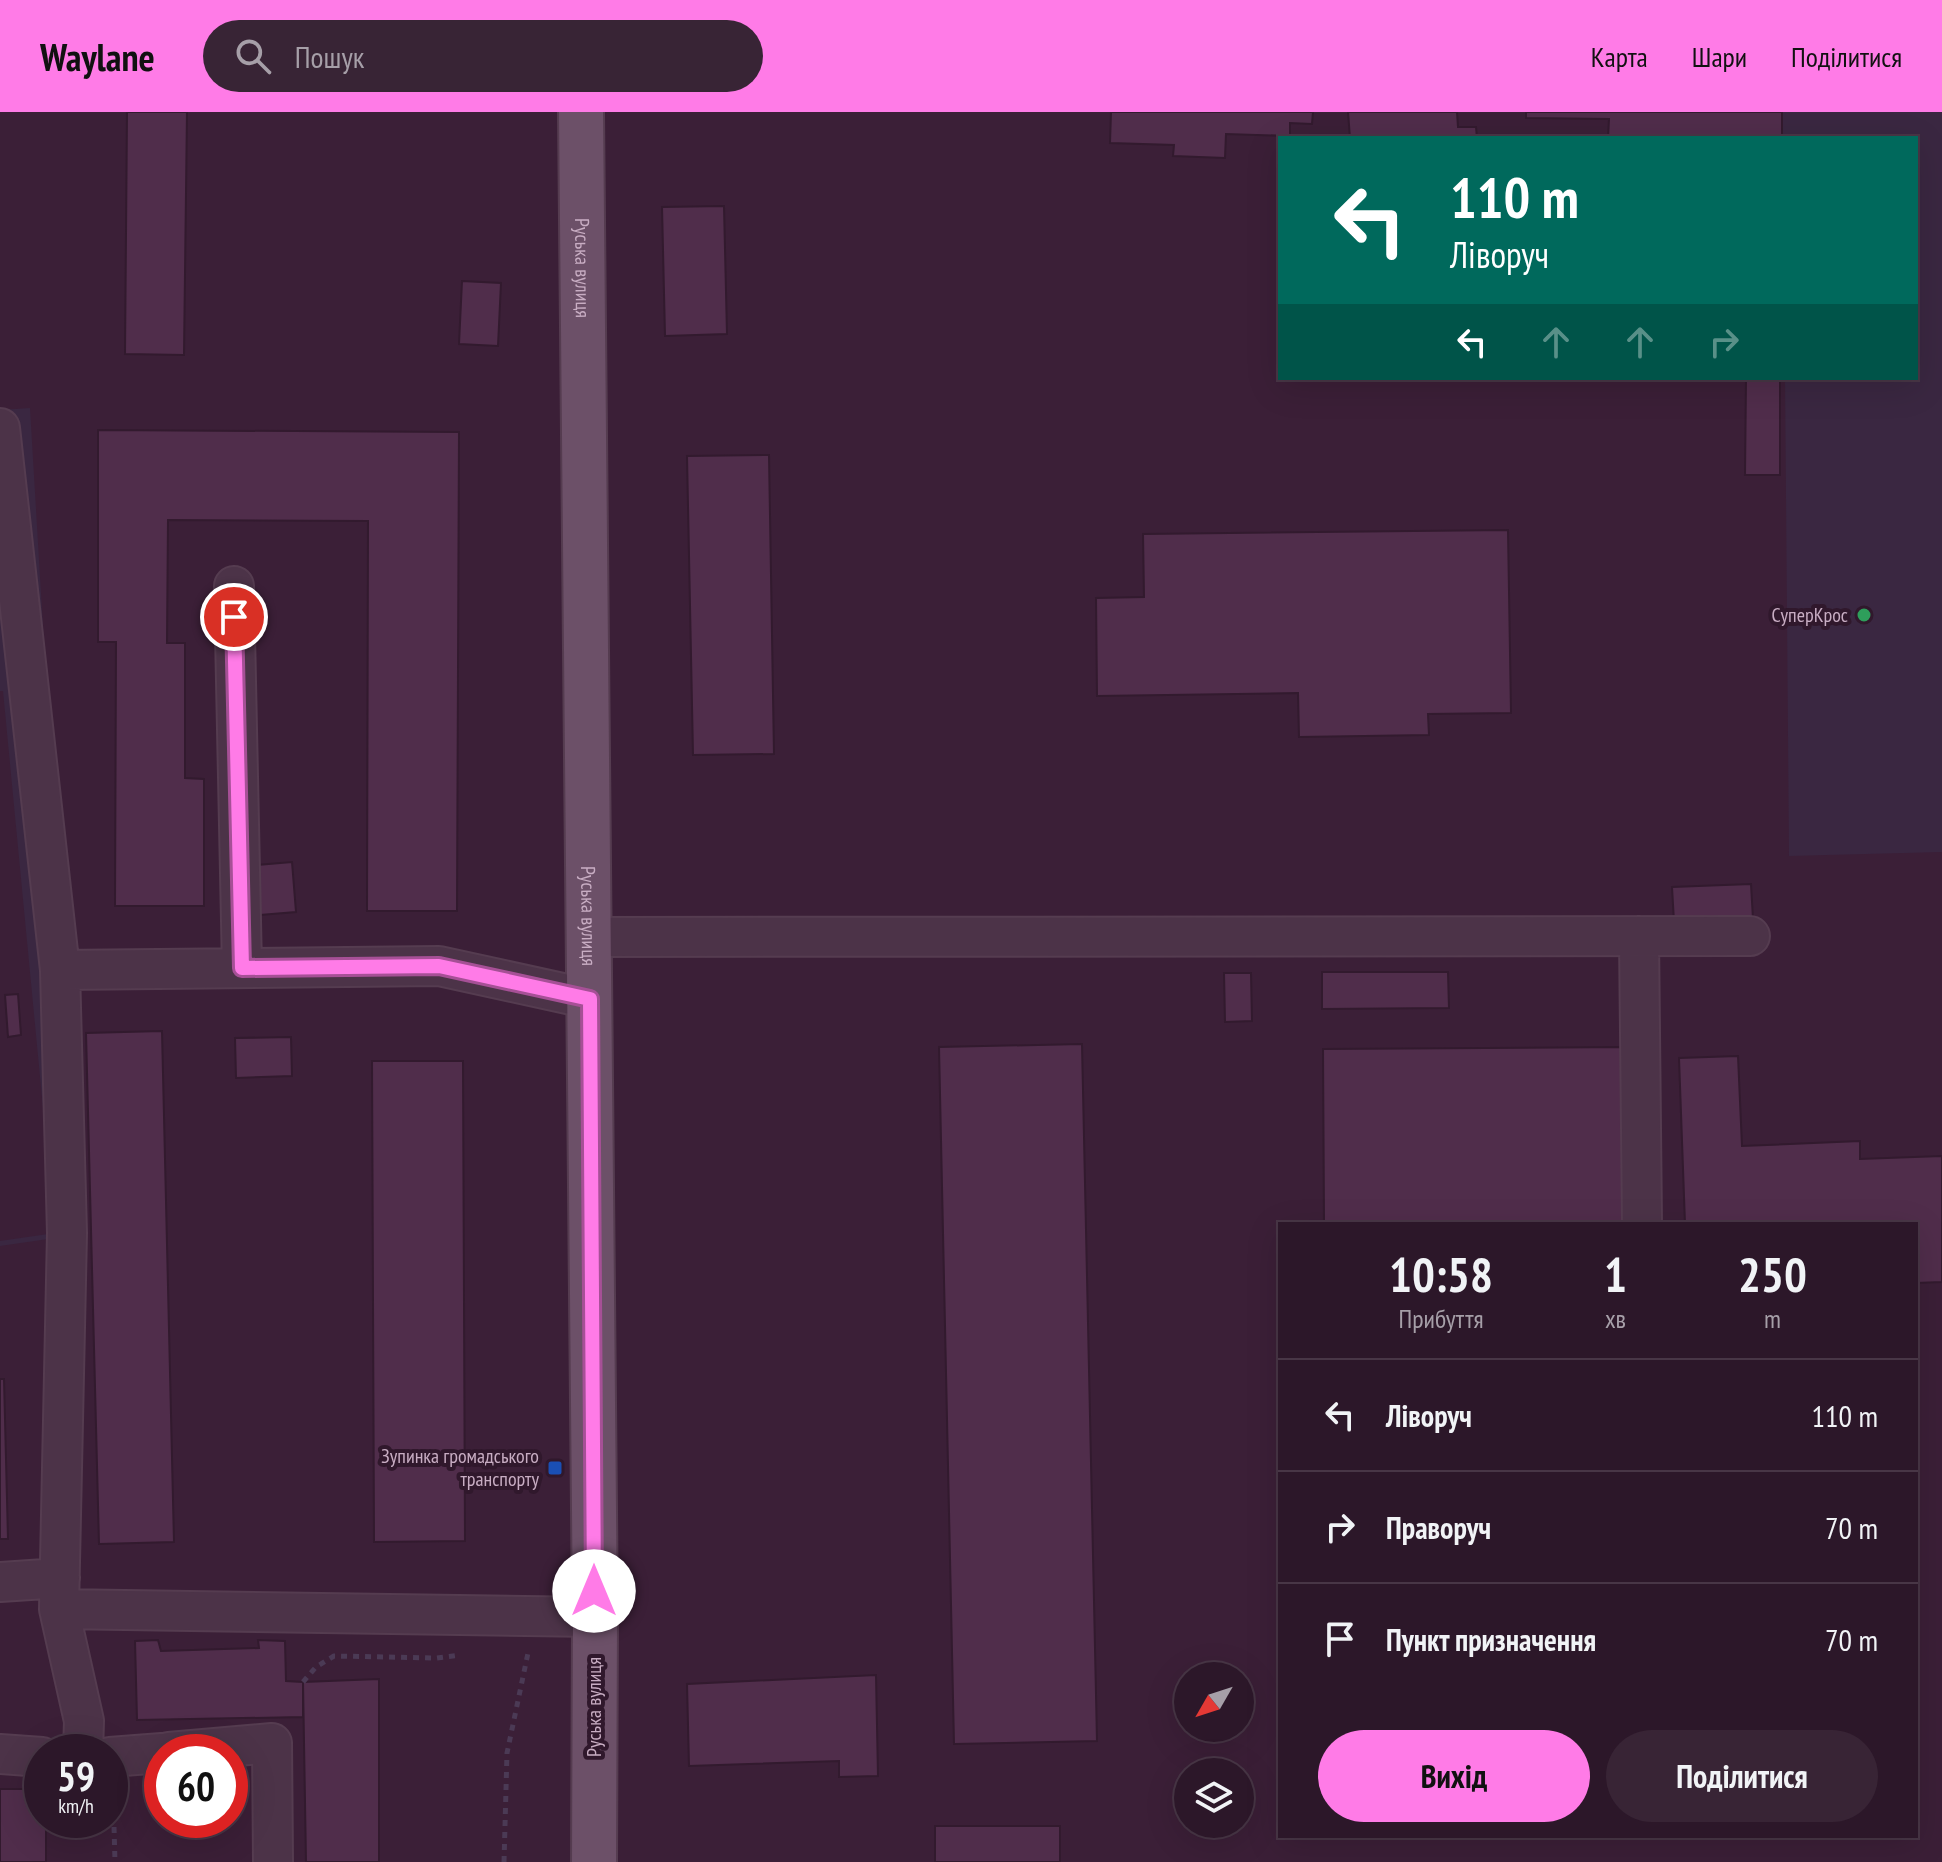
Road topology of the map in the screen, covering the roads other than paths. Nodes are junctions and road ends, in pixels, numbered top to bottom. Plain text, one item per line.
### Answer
1 (581, 112) edge
2 (0, 428) edge
3 (234, 586) dead end
4 (1639, 936) junction
5 (1750, 936) dead end
6 (589, 937) junction
7 (242, 968) junction
8 (60, 970) junction
9 (590, 999) junction
10 (1642, 1222) edge
11 (0, 1582) edge
12 (59, 1593) junction
13 (595, 1617) junction
14 (90, 1734) edge
15 (248, 1745) edge
16 (0, 1754) edge
17 (24, 1756) edge
18 (273, 1862) edge
19 (594, 1862) edge

1 - 6 main road, Руська вулиця
2 - 8 street
3 - 7 street
4 - 5 street
4 - 6 street
4 - 10 street
6 - 9 main road, Руська вулиця
7 - 8 street
7 - 9 street
8 - 12 street
9 - 13 main road, Руська вулиця
11 - 12 street
12 - 13 street
12 - 14 street
13 - 19 main road, Руська вулиця
15 - 18 street
16 - 17 street

